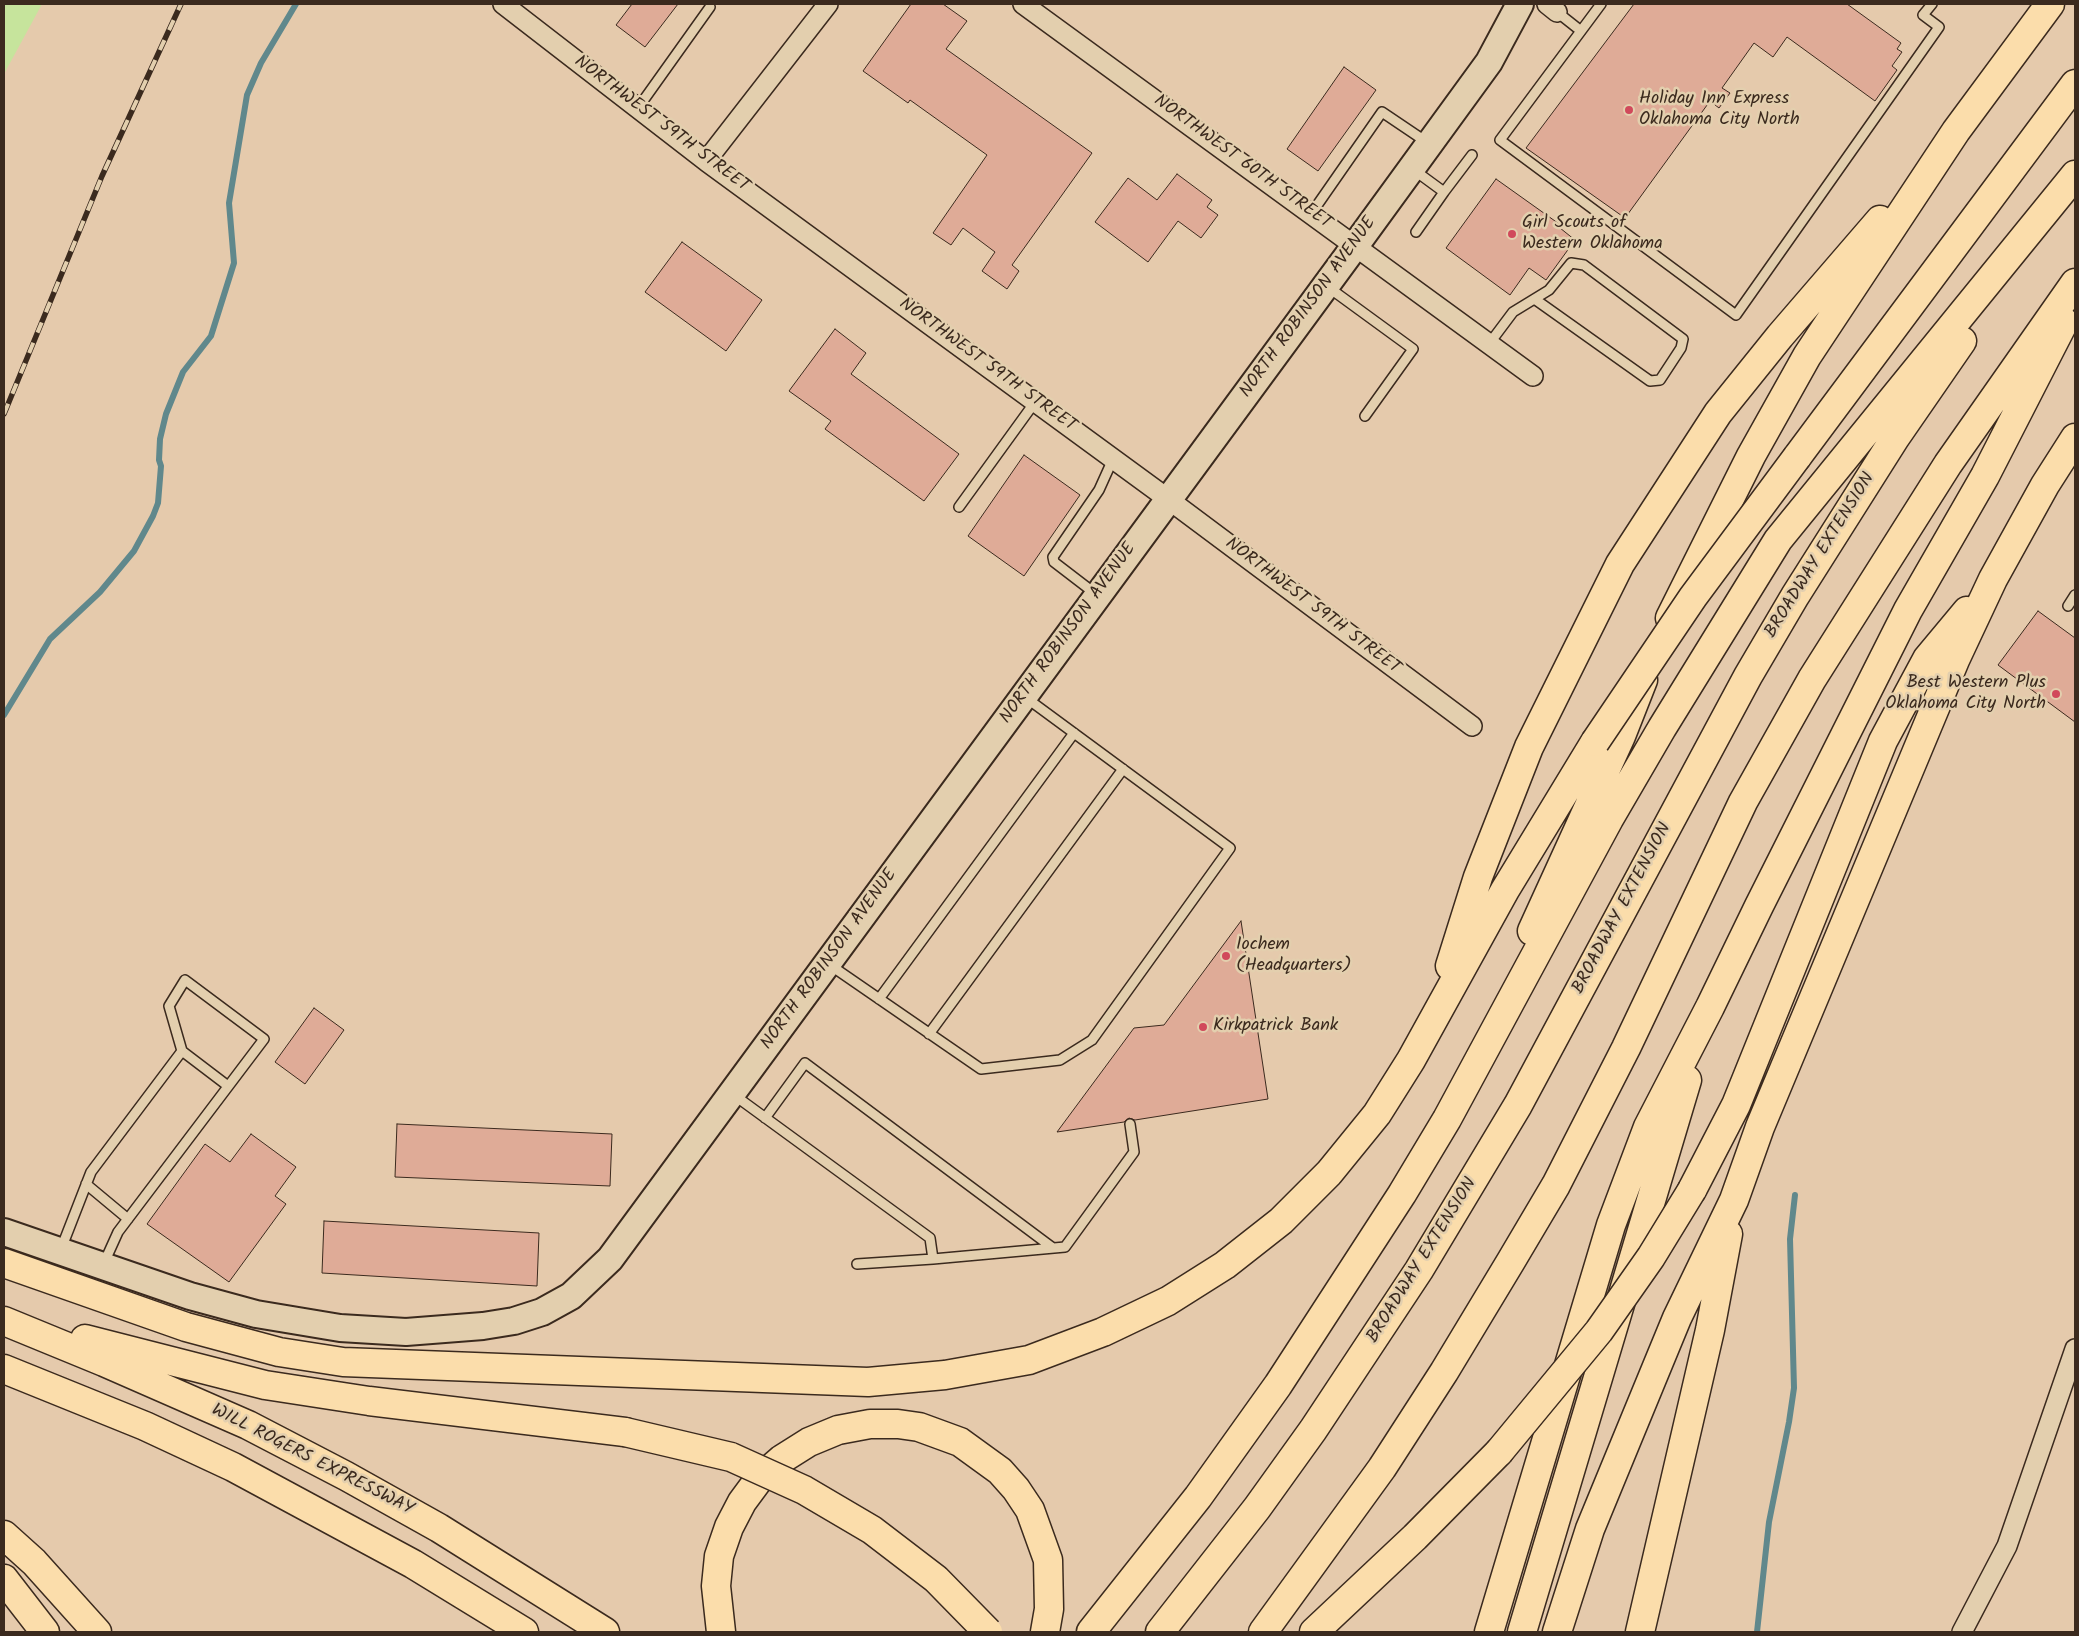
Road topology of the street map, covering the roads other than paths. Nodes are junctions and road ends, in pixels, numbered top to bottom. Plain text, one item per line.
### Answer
1 (503, 4) edge
2 (828, 4) edge
3 (1023, 4) edge
4 (1520, 4) edge
5 (1601, 4) edge
6 (1932, 4) edge
7 (2050, 4) edge
8 (710, 7) dead end
9 (1552, 8) edge
10 (1581, 31) junction
11 (2075, 84) edge
12 (638, 108) junction
13 (1956, 131) junction
14 (1430, 144) junction
15 (1472, 155) dead end
16 (706, 161) junction
17 (1412, 168) junction
18 (2075, 176) edge
19 (1444, 192) junction
20 (1311, 214) junction
21 (1416, 232) dead end
22 (1355, 246) junction
23 (2075, 283) edge
24 (1326, 286) junction
25 (1536, 300) junction
26 (2075, 300) edge
27 (1489, 344) junction
28 (1533, 376) dead end
29 (1035, 402) junction
30 (1365, 416) dead end
31 (2075, 438) edge
32 (1113, 459) junction
33 (1168, 499) junction
34 (959, 507) dead end
35 (1993, 579) junction
36 (2075, 595) edge
37 (1098, 596) junction
38 (2068, 606) dead end
39 (1024, 696) junction
40 (1472, 726) dead end
41 (1074, 733) junction
42 (1123, 769) junction
43 (827, 963) junction
44 (879, 999) junction
45 (1710, 1007) junction
46 (1433, 1018) junction
47 (930, 1034) junction
48 (182, 1051) junction
49 (1478, 1062) junction
50 (228, 1086) junction
51 (732, 1094) junction
52 (765, 1118) junction
53 (1130, 1124) dead end
54 (86, 1184) junction
55 (1734, 1200) junction
56 (128, 1219) junction
57 (4, 1232) edge
58 (1053, 1248) junction
59 (60, 1252) junction
60 (932, 1259) junction
61 (4, 1262) edge
62 (857, 1264) dead end
63 (103, 1266) junction
64 (4, 1320) edge
65 (2075, 1349) edge
66 (4, 1369) edge
67 (4, 1535) edge
68 (4, 1579) edge
69 (46, 1632) edge
70 (96, 1632) edge
71 (524, 1632) edge
72 (605, 1632) edge
73 (721, 1632) edge
74 (988, 1632) edge
75 (1045, 1632) edge
76 (1091, 1632) edge
77 (1160, 1632) edge
78 (1264, 1632) edge
79 (1314, 1632) edge
80 (1489, 1632) edge
81 (1522, 1632) edge
82 (1557, 1632) edge
83 (1640, 1632) edge
84 (1962, 1632) edge

1 - 12 street, NORTHWEST 59TH STREET
2 - 16 street
3 - 20 street, NORTHWEST 60TH STREET
4 - 14 street, NORTH ROBINSON AVENUE
5 - 10 lane
6 - 10 lane
7 - 13 highway
8 - 12 lane
9 - 10 lane
11 - 46 highway, bridge
12 - 16 street, NORTHWEST 59TH STREET
13 - 46 highway
13 - 49 highway
14 - 17 street, NORTH ROBINSON AVENUE
14 - 20 lane
15 - 19 lane
16 - 29 street, NORTHWEST 59TH STREET
17 - 19 lane
17 - 22 street, NORTH ROBINSON AVENUE
18 - 49 highway
18 - 77 highway, BROADWAY EXTENSION
19 - 21 lane
20 - 22 street, NORTHWEST 60TH STREET
22 - 24 street, NORTH ROBINSON AVENUE
22 - 27 street, NORTHWEST 60TH STREET
23 - 78 highway
24 - 30 lane
24 - 33 street, NORTH ROBINSON AVENUE
25 - 25 lane
25 - 27 lane
26 - 45 highway
27 - 28 street, NORTHWEST 60TH STREET
29 - 32 street, NORTHWEST 59TH STREET
29 - 34 lane
31 - 35 highway
32 - 33 street, NORTHWEST 59TH STREET
32 - 37 lane
33 - 37 street, NORTH ROBINSON AVENUE
33 - 40 street, NORTHWEST 59TH STREET
35 - 55 highway
35 - 79 highway, bridge
36 - 38 lane
37 - 39 street, NORTH ROBINSON AVENUE
39 - 41 lane
39 - 43 street, NORTH ROBINSON AVENUE
41 - 42 lane
41 - 44 lane
42 - 47 lane
42 - 47 lane
43 - 44 lane
43 - 51 street, NORTH ROBINSON AVENUE
44 - 47 lane
45 - 80 highway
45 - 81 highway
46 - 61 highway
48 - 50 lane
48 - 50 lane
48 - 54 lane
49 - 76 highway
50 - 56 lane
51 - 52 lane
51 - 63 street, NORTH ROBINSON AVENUE
52 - 58 lane
52 - 60 lane
53 - 58 lane
54 - 56 lane
54 - 59 lane
55 - 82 highway
55 - 83 highway
56 - 63 lane
57 - 59 street, NORTH ROBINSON AVENUE
58 - 60 lane
59 - 63 street, NORTH ROBINSON AVENUE
60 - 62 lane
64 - 72 highway, WILL ROGERS EXPRESSWAY
64 - 74 highway, bridge
65 - 84 street
66 - 71 highway
67 - 70 highway
68 - 69 highway
73 - 75 highway

